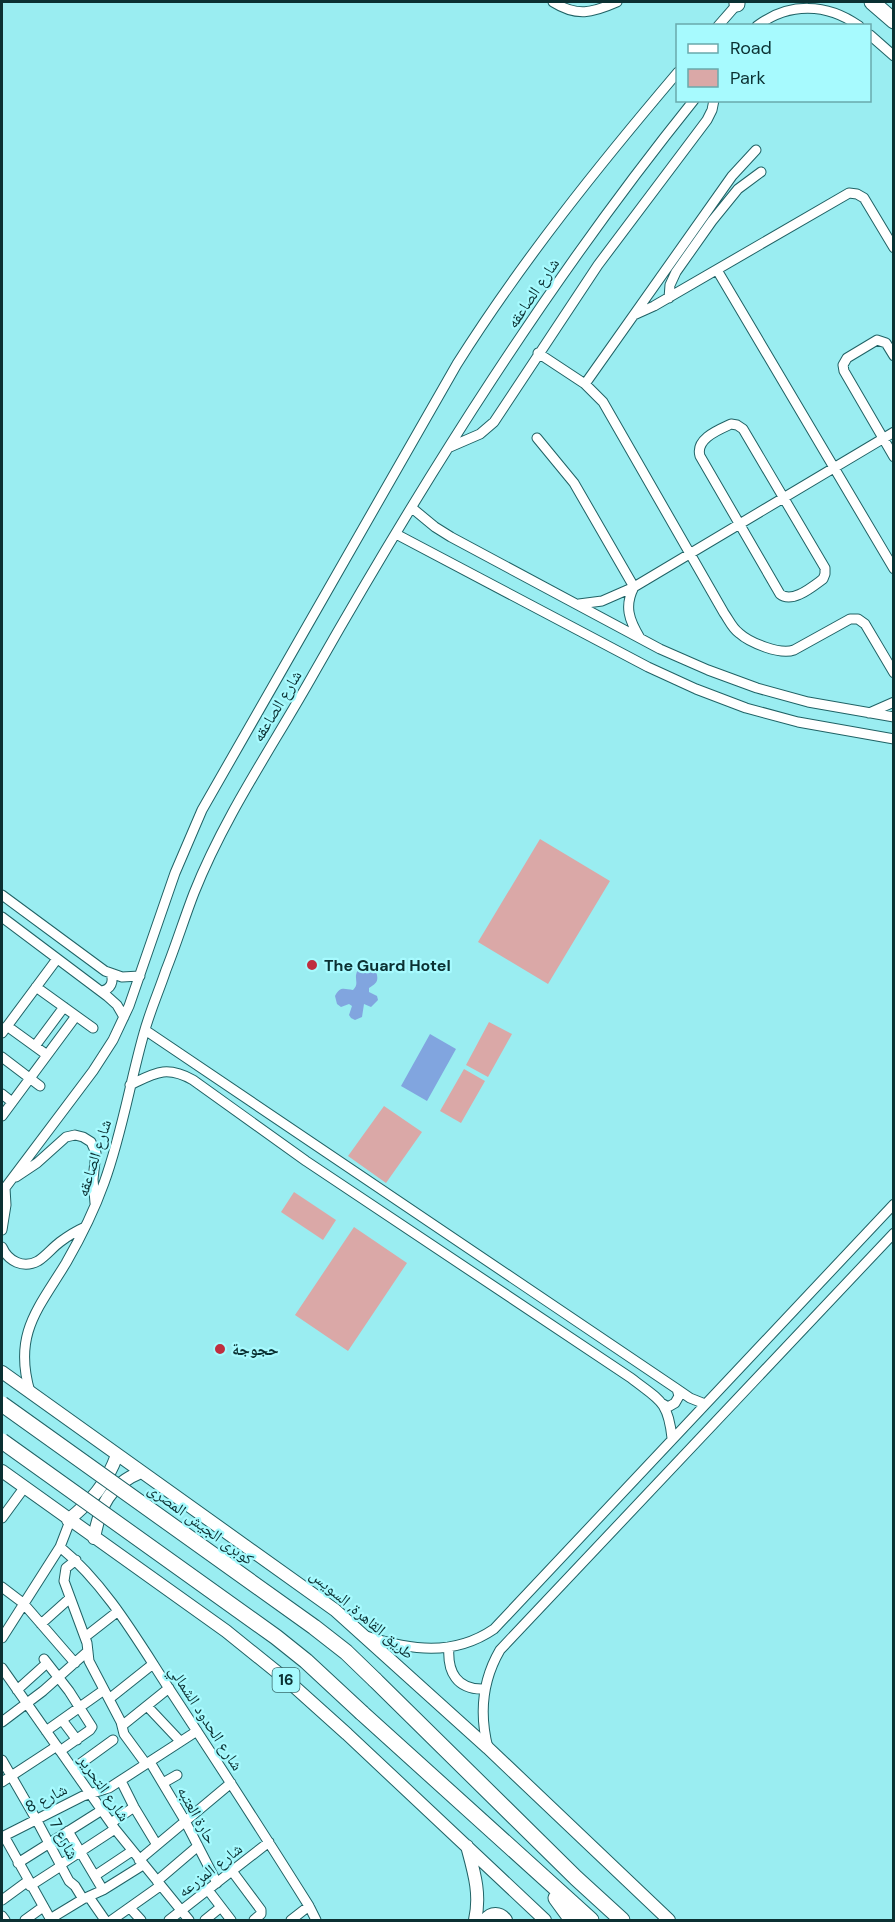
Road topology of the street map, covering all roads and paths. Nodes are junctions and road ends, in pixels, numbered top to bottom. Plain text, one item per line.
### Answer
1 (553, 2) edge
2 (617, 2) edge
3 (738, 2) edge
4 (872, 2) edge
5 (894, 21) edge
6 (720, 24) edge
7 (761, 24) edge
8 (855, 24) edge
9 (871, 36) edge
10 (894, 56) edge
11 (676, 74) edge
12 (692, 102) edge
13 (714, 102) edge
14 (756, 150) dead end
15 (761, 172) dead end
16 (894, 248) edge
17 (717, 270) junction
18 (669, 298) junction
19 (634, 315) junction
20 (538, 353) junction
21 (894, 356) edge
22 (585, 384) junction
23 (894, 432) edge
24 (537, 438) dead end
25 (883, 438) junction
26 (450, 447) junction
27 (894, 457) edge
28 (834, 468) junction
29 (784, 498) junction
30 (412, 508) junction
31 (739, 524) junction
32 (396, 534) junction
33 (690, 554) junction
34 (894, 569) edge
35 (634, 587) junction
36 (577, 604) junction
37 (640, 638) junction
38 (894, 673) edge
39 (894, 702) edge
40 (869, 713) junction
41 (894, 717) edge
42 (894, 739) edge
43 (2, 895) edge
44 (2, 917) edge
45 (57, 958) junction
46 (111, 973) junction
47 (140, 976) junction
48 (36, 987) junction
49 (102, 991) junction
50 (64, 1007) junction
51 (76, 1016) junction
52 (124, 1017) junction
53 (93, 1028) dead end
54 (4, 1029) edge
55 (145, 1030) junction
56 (35, 1046) junction
57 (180, 1053) junction
58 (47, 1055) junction
59 (2, 1057) edge
60 (176, 1072) junction
61 (30, 1078) junction
62 (130, 1085) junction
63 (40, 1086) dead end
64 (2, 1094) edge
65 (12, 1102) junction
66 (2, 1116) edge
67 (6, 1187) edge
68 (894, 1204) edge
69 (95, 1206) junction
70 (86, 1227) junction
71 (2, 1230) edge
72 (894, 1233) edge
73 (2, 1247) edge
74 (2, 1372) edge
75 (676, 1389) junction
76 (30, 1392) junction
77 (2, 1404) edge
78 (663, 1404) junction
79 (705, 1404) junction
80 (672, 1438) junction
81 (2, 1441) edge
82 (117, 1455) junction
83 (2, 1472) edge
84 (141, 1472) junction
85 (24, 1488) junction
86 (2, 1518) edge
87 (69, 1521) junction
88 (94, 1539) junction
89 (60, 1547) junction
90 (76, 1560) junction
91 (2, 1587) edge
92 (70, 1598) junction
93 (22, 1603) junction
94 (117, 1612) junction
95 (41, 1624) junction
96 (364, 1635) junction
97 (85, 1637) junction
98 (2, 1638) edge
99 (448, 1647) junction
100 (88, 1651) junction
101 (75, 1663) junction
102 (153, 1664) junction
103 (2, 1668) edge
104 (59, 1678) junction
105 (5, 1681) edge
106 (169, 1688) junction
107 (484, 1689) junction
108 (17, 1690) junction
109 (104, 1690) junction
110 (109, 1699) junction
111 (27, 1704) junction
112 (147, 1706) junction
113 (80, 1707) junction
114 (62, 1720) junction
115 (2, 1722) edge
116 (123, 1725) junction
117 (46, 1731) junction
118 (197, 1731) junction
119 (77, 1740) junction
120 (113, 1740) dead end
121 (180, 1742) junction
122 (488, 1748) junction
123 (59, 1749) junction
124 (2, 1760) edge
125 (148, 1763) junction
126 (73, 1769) junction
127 (177, 1775) dead end
128 (11, 1776) junction
129 (121, 1781) junction
130 (2, 1782) edge
131 (163, 1783) junction
132 (231, 1783) junction
133 (90, 1794) junction
134 (134, 1807) junction
135 (102, 1810) junction
136 (36, 1819) junction
137 (185, 1821) junction
138 (113, 1826) junction
139 (68, 1831) junction
140 (3, 1836) edge
141 (269, 1842) junction
142 (49, 1844) junction
143 (157, 1845) junction
144 (466, 1845) junction
145 (198, 1846) junction
146 (81, 1851) junction
147 (132, 1851) junction
148 (141, 1862) junction
149 (18, 1863) junction
150 (60, 1865) junction
151 (232, 1871) junction
152 (96, 1875) junction
153 (548, 1882) junction
154 (29, 1883) junction
155 (217, 1883) junction
156 (159, 1884) junction
157 (104, 1890) junction
158 (208, 1890) junction
159 (86, 1898) junction
160 (2, 1900) edge
161 (221, 1907) junction
162 (43, 1908) junction
163 (130, 1908) junction
164 (181, 1911) junction
165 (313, 1914) edge
166 (2, 1916) edge
167 (5, 1920) edge
168 (25, 1920) edge
169 (50, 1920) edge
170 (105, 1920) edge
171 (112, 1920) edge
172 (141, 1920) edge
173 (169, 1920) edge
174 (189, 1920) edge
175 (205, 1920) edge
176 (231, 1920) edge
177 (254, 1920) edge
178 (291, 1920) edge
179 (475, 1920) edge
180 (485, 1920) edge
181 (506, 1920) edge
182 (545, 1920) edge
183 (572, 1920) edge
184 (591, 1920) edge
185 (622, 1920) edge
186 (669, 1920) edge

1 - 2 street
3 - 6 street
4 - 5 highway
7 - 8 street
9 - 10 street
11 - 47 street, شارع الصاعقه
12 - 26 street, شارع الصاعقه
13 - 20 street
14 - 19 street
15 - 18 street
16 - 17 street
17 - 18 street
17 - 28 street
18 - 19 street
19 - 22 street
20 - 22 street
20 - 26 street
21 - 25 street
22 - 33 street
23 - 25 street
24 - 35 street
25 - 27 street
25 - 28 street
26 - 30 street, شارع الصاعقه
28 - 29 street
28 - 34 street
29 - 31 street
29 - 31 street
29 - 31 street
30 - 32 street, شارع الصاعقه
30 - 36 street
31 - 33 street
32 - 42 street
32 - 55 street, شارع الصاعقه
33 - 35 street
33 - 38 street
35 - 36 street
35 - 37 street
36 - 37 street
37 - 40 street
39 - 40 street
40 - 41 street
43 - 46 street
44 - 45 street
45 - 48 street
45 - 49 street
46 - 47 street
46 - 49 street
47 - 52 street, شارع الصاعقه
48 - 50 street
48 - 54 street
49 - 52 street
50 - 51 street
50 - 56 street
51 - 53 street
51 - 58 street
52 - 67 street, شارع الصاعقه
54 - 56 street
55 - 57 street
55 - 62 street, شارع الصاعقه
56 - 58 street
57 - 60 street
57 - 75 street
58 - 61 street
59 - 61 street
60 - 62 street
60 - 78 street
61 - 63 street
61 - 65 street
62 - 69 street, شارع الصاعقه
64 - 65 street
65 - 66 street
67 - 69 street
67 - 71 street
68 - 79 street
69 - 70 street, شارع الصاعقه
70 - 73 street
70 - 76 street, شارع الصاعقه
72 - 107 street
74 - 76 main road, طريق القاهرة, السويس
75 - 78 street
75 - 79 street
76 - 82 main road, طريق القاهرة, السويس
77 - 185 highway, كوبرى الجيش المصرى, bridge
78 - 80 street
79 - 80 street
80 - 99 street
81 - 153 highway, 16, bridge
82 - 84 main road, طريق القاهرة, السويس
82 - 87 main road
83 - 85 main road, 16
84 - 88 main road
84 - 96 main road, طريق القاهرة, السويس
85 - 86 street
85 - 87 main road, 16
87 - 88 main road, 16
87 - 89 street
88 - 144 main road, 16
89 - 90 street, شارع الحدود الشمالي
89 - 93 street
90 - 92 street, حارة العتبه
90 - 94 street, شارع الحدود الشمالي
91 - 93 street
92 - 95 street
92 - 97 street, حارة العتبه
93 - 95 street
93 - 98 street
94 - 97 street
94 - 102 street, شارع الحدود الشمالي
95 - 101 street
96 - 99 street
96 - 122 main road, طريق القاهرة, السويس
97 - 100 street, حارة العتبه
99 - 107 street
100 - 101 street
100 - 109 street, حارة العتبه
101 - 104 street
102 - 106 street, شارع الحدود الشمالي
102 - 110 street
103 - 105 street, شارع التحرير
104 - 108 street
104 - 111 street
104 - 113 street
105 - 108 street, شارع التحرير
106 - 112 street
106 - 118 street, شارع الحدود الشمالي
107 - 122 street
108 - 111 street, شارع التحرير
109 - 110 street, حارة العتبه
109 - 113 street
110 - 116 street, حارة العتبه
111 - 115 street
111 - 117 street, شارع التحرير
112 - 116 street
112 - 121 street
113 - 114 street
113 - 119 street
114 - 117 street
114 - 119 street
116 - 125 street, حارة العتبه
117 - 123 street, شارع التحرير
118 - 121 street, شارع 8
118 - 132 street, شارع الحدود الشمالي
119 - 123 street
120 - 126 street
121 - 125 street, شارع 8
122 - 186 main road, طريق القاهرة, السويس
123 - 126 street, شارع التحرير
123 - 128 street
124 - 128 street, شارع 7
125 - 129 street, شارع 8
125 - 131 street, حارة العتبه
126 - 133 street, شارع التحرير
127 - 131 street
128 - 130 street
128 - 136 street, شارع 7
129 - 133 street, شارع 8
129 - 134 street
131 - 137 street, حارة العتبه
132 - 137 street
132 - 141 street, شارع الحدود الشمالي
133 - 135 street, شارع التحرير
133 - 136 street, شارع 8
134 - 138 street
134 - 143 street
135 - 138 street, شارع التحرير
135 - 139 street
136 - 140 street, شارع 8
136 - 142 street, شارع 7
137 - 143 street
137 - 145 street, حارة العتبه
138 - 146 street
138 - 147 street, شارع التحرير
139 - 142 street
139 - 146 street
140 - 149 street
141 - 151 street, شارع المزرعه
141 - 165 street, شارع الحدود الشمالي
142 - 149 street
142 - 150 street, شارع 7
143 - 148 street
144 - 179 main road
144 - 182 main road, 16
145 - 155 street, حارة العتبه
145 - 156 street
146 - 150 street
146 - 152 street
147 - 148 street, شارع التحرير
147 - 152 street
148 - 156 street, شارع التحرير
148 - 157 street
149 - 154 street
150 - 154 street
150 - 159 street, شارع 7
151 - 155 street, شارع المزرعه
151 - 177 street
152 - 157 street
153 - 183 highway, 16
153 - 184 highway, 16
154 - 160 street
154 - 162 street
155 - 158 street, شارع المزرعه
156 - 163 street
156 - 164 street, شارع التحرير
157 - 159 street
158 - 161 street
158 - 164 street, شارع المزرعه
159 - 169 street
159 - 170 street, شارع 7
161 - 175 street
161 - 176 street
162 - 168 street
162 - 169 street
163 - 171 street
163 - 172 street
164 - 173 street, شارع المزرعه
164 - 174 street, شارع التحرير
165 - 178 street
166 - 167 street
180 - 181 main road

